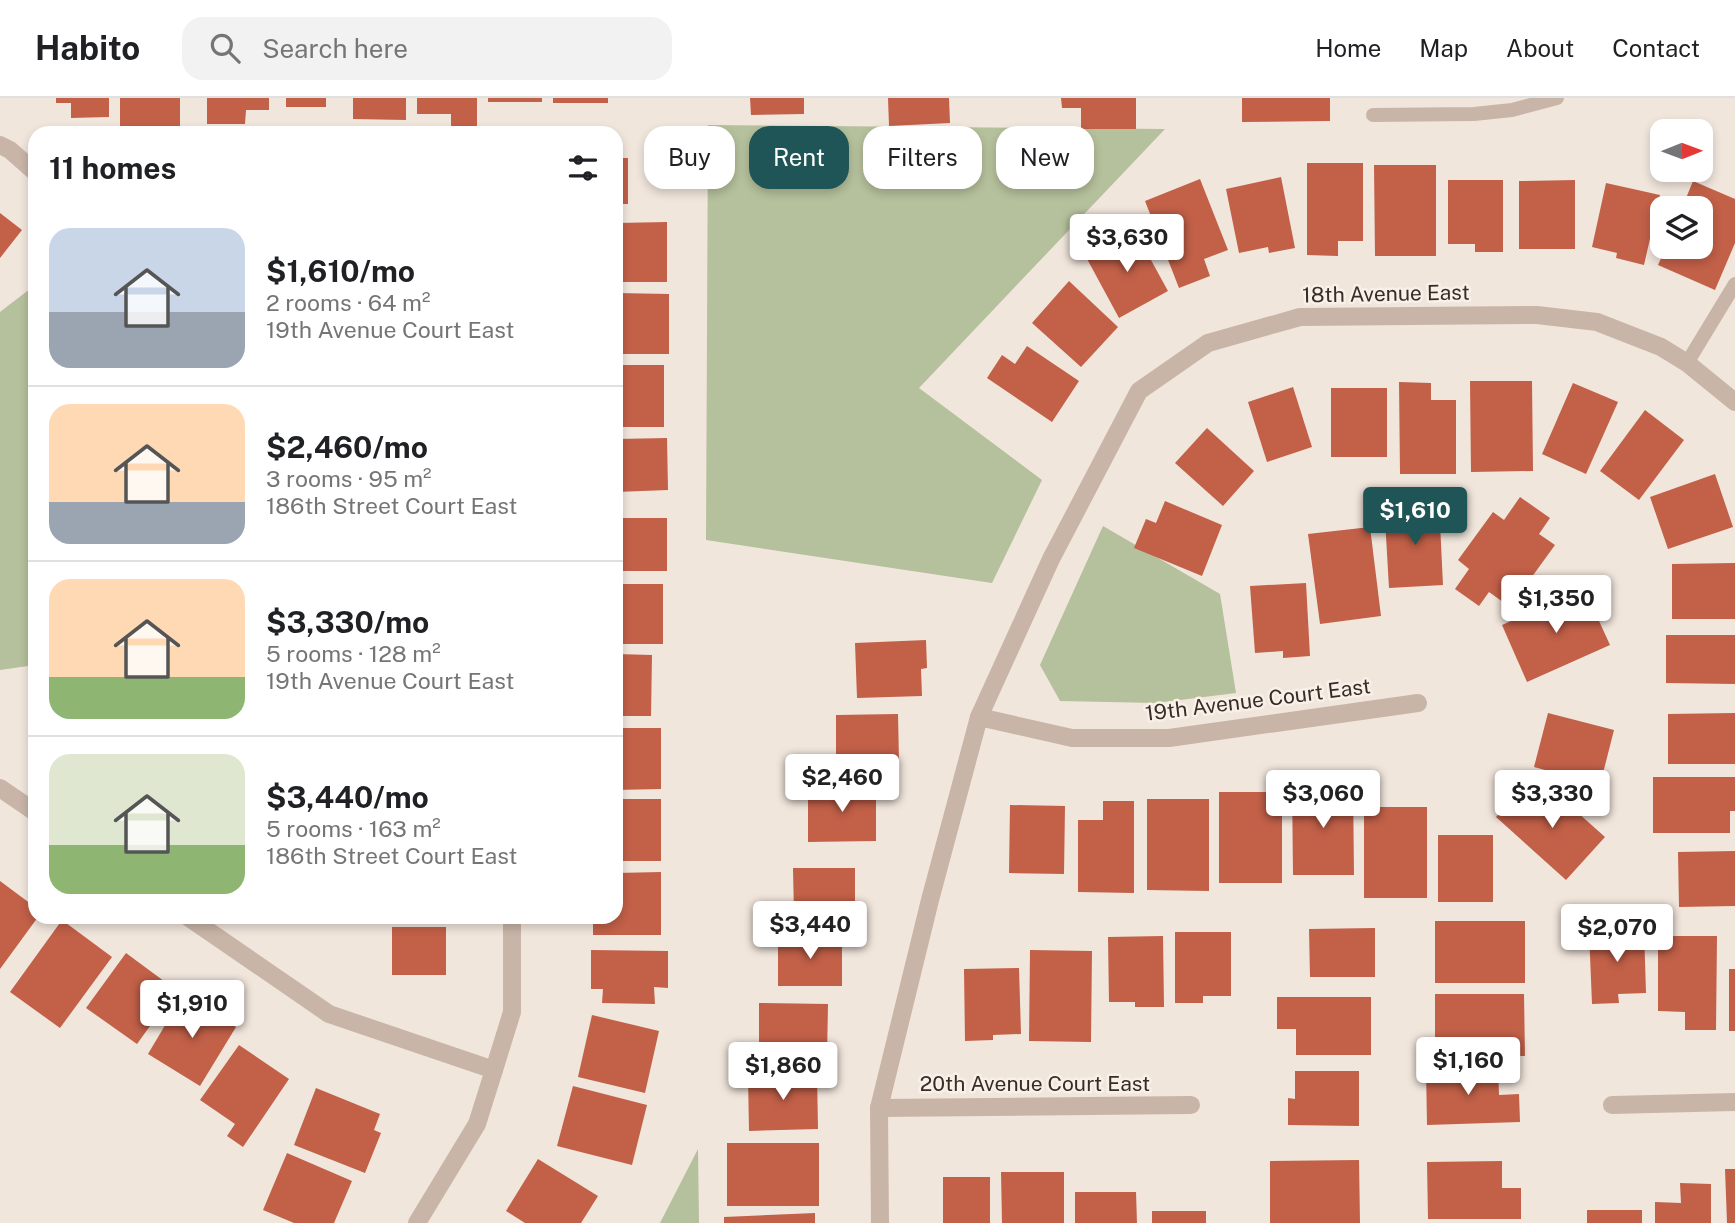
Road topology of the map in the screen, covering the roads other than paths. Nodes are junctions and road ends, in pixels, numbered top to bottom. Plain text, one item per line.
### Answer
1 (1556, 98) edge
2 (1373, 115) dead end
3 (0, 145) edge
4 (28, 166) edge
5 (1735, 284) edge
6 (1687, 363) junction
7 (1735, 402) edge
8 (1418, 702) dead end
9 (979, 717) junction
10 (0, 788) edge
11 (28, 807) edge
12 (198, 924) edge
13 (512, 924) edge
14 (494, 1070) junction
15 (1735, 1102) edge
16 (1191, 1105) dead end
17 (1612, 1105) dead end
18 (879, 1108) junction
19 (417, 1223) edge
20 (880, 1223) edge

1 - 2 lane
3 - 4 street
5 - 6 lane
6 - 7 street, 18th Avenue East
6 - 9 street, 18th Avenue East
8 - 9 street, 19th Avenue Court East
9 - 18 street, 18th Avenue East
10 - 11 street
12 - 14 street
13 - 14 street
14 - 19 street
15 - 17 street
16 - 18 street, 20th Avenue Court East
18 - 20 street, 18th Avenue East

